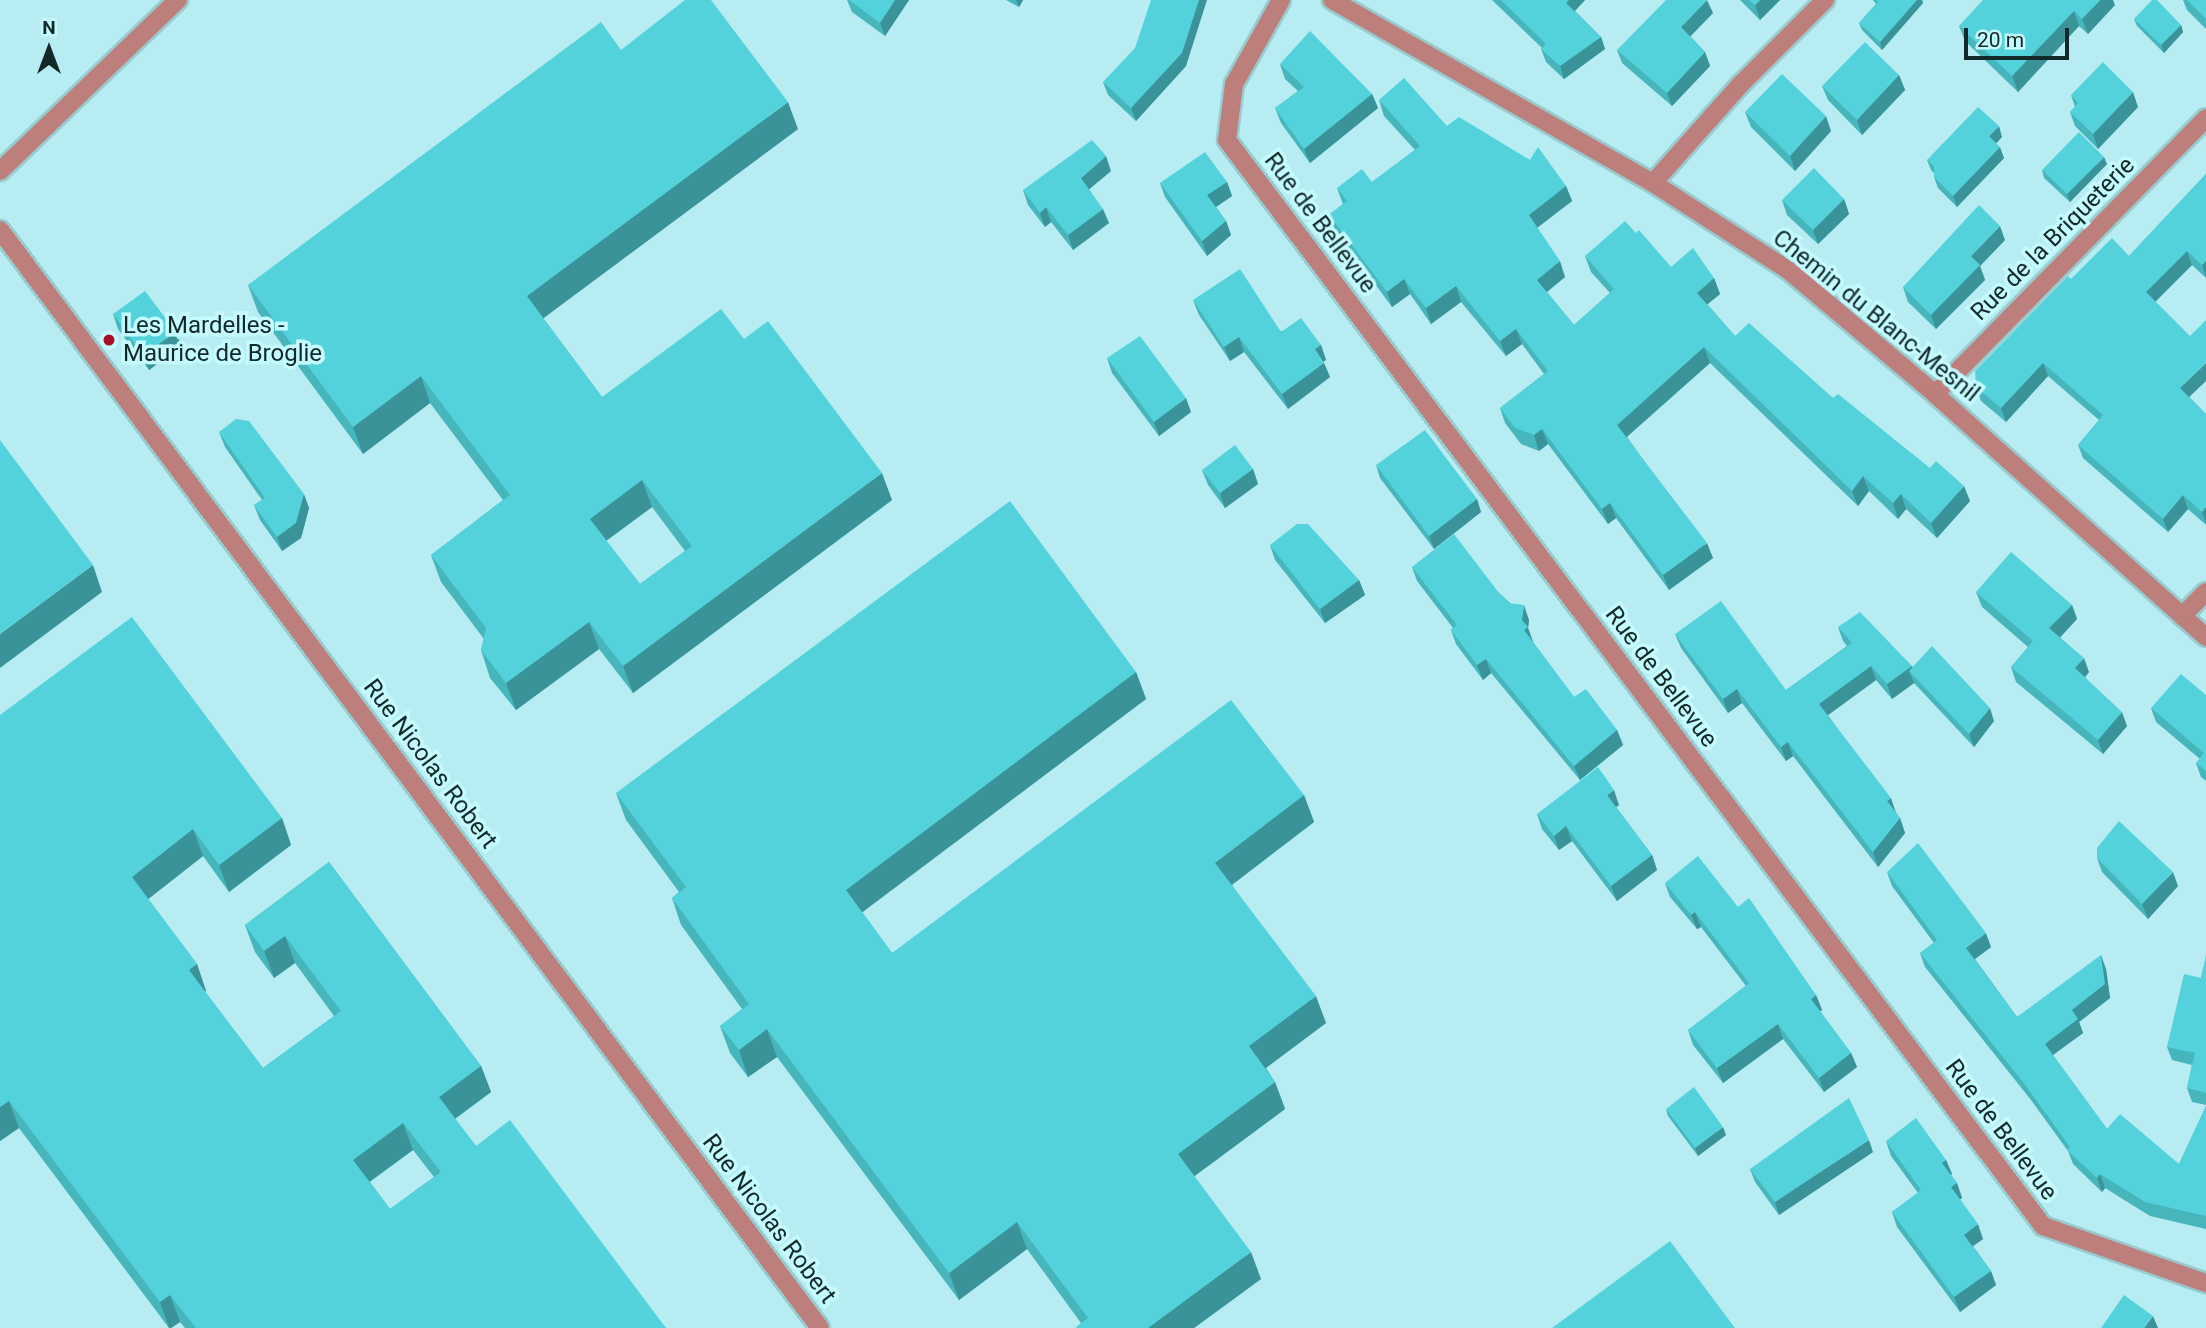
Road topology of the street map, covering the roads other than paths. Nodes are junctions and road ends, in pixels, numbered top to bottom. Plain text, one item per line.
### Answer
1 (178, 0) edge
2 (1281, 0) edge
3 (1332, 0) edge
4 (1825, 0) edge
5 (2206, 118) edge
6 (0, 171) edge
7 (1653, 183) junction
8 (0, 230) edge
9 (1935, 394) junction
10 (2206, 592) edge
11 (2182, 616) junction
12 (2206, 637) edge
13 (2206, 1283) edge
14 (820, 1328) edge

1 - 6 street
2 - 13 street, Rue de Bellevue
3 - 7 street, Chemin du Blanc-Mesnil
4 - 7 street
5 - 9 street, Rue de la Briqueterie
7 - 9 street, Chemin du Blanc-Mesnil
8 - 14 street, Rue Nicolas Robert
9 - 11 street, Chemin du Blanc-Mesnil
10 - 11 street
11 - 12 street, Chemin du Blanc-Mesnil

